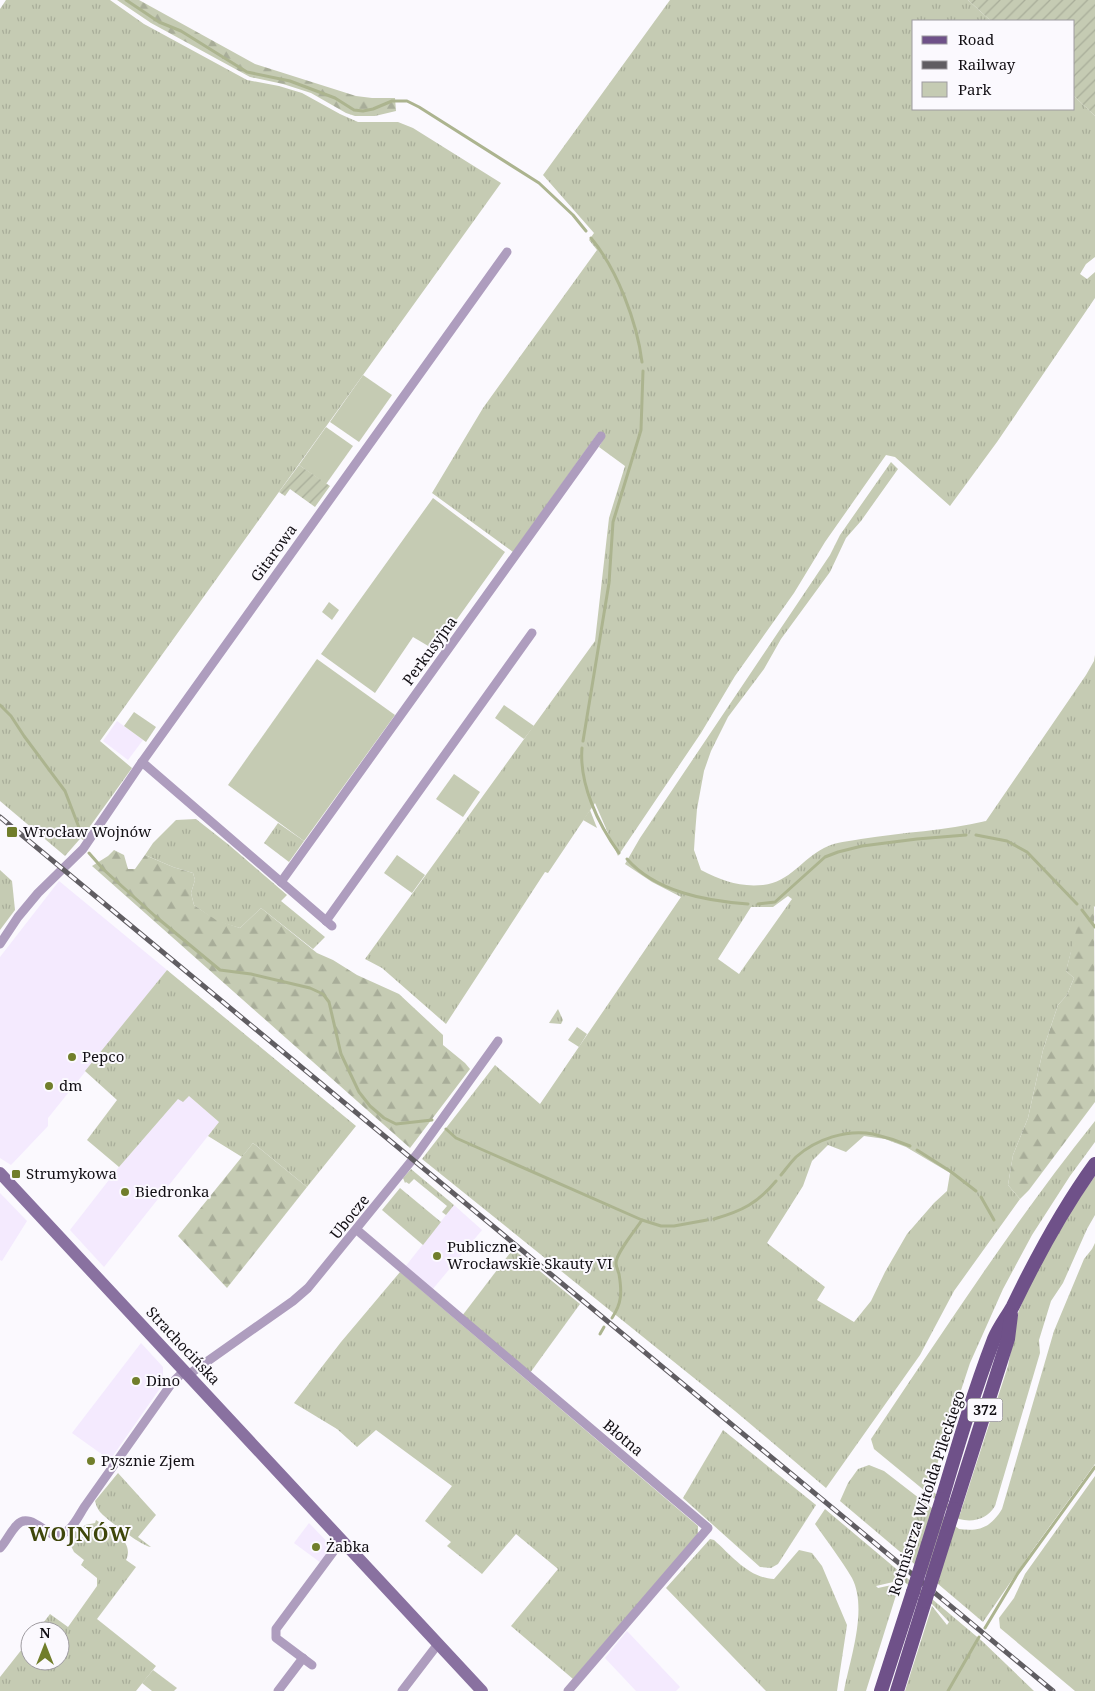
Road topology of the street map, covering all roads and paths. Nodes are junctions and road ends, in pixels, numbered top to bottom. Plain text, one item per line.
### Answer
1 (507, 252) dead end
2 (601, 436) dead end
3 (532, 633) dead end
4 (142, 762) junction
5 (281, 882) junction
6 (0, 942) edge
7 (498, 1041) dead end
8 (1095, 1164) edge
9 (1, 1175) edge
10 (356, 1230) junction
11 (1011, 1309) junction
12 (186, 1373) junction
13 (343, 1542) junction
14 (0, 1548) edge
15 (438, 1644) junction
16 (303, 1658) junction
17 (312, 1665) dead end
18 (278, 1691) edge
19 (402, 1691) edge
20 (482, 1691) edge
21 (568, 1691) edge
22 (881, 1691) edge
23 (897, 1691) edge

1 - 4 street, Gitarowa
2 - 5 street, Perkusyjna
3 - 5 street
4 - 5 street
4 - 6 street, Gitarowa
7 - 10 street, Ubocze
8 - 11 main road, Rotmistrza Witolda Pileckiego / 372
9 - 12 main road, Strachocińska
10 - 12 street, Ubocze
10 - 21 street, Błotna
11 - 22 main road, Rotmistrza Witolda Pileckiego / 372, bridge
11 - 23 main road, Rotmistrza Witolda Pileckiego / 372, bridge
12 - 13 main road, Strachocińska
12 - 14 street, Ubocze
13 - 15 main road, Strachocińska
13 - 16 street
15 - 19 street
15 - 20 main road, Strachocińska
16 - 17 street
16 - 18 street

